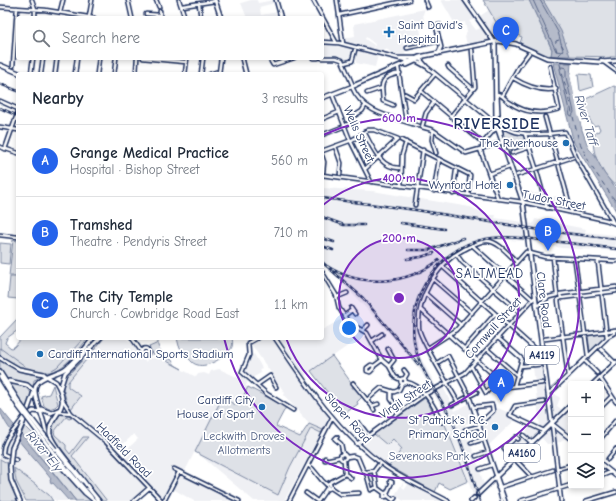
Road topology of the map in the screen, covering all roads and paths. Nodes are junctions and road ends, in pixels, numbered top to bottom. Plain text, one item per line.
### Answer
1 (32, 0) edge
2 (63, 0) edge
3 (92, 0) edge
4 (128, 0) edge
5 (156, 0) edge
6 (179, 0) edge
7 (276, 0) edge
8 (312, 0) edge
9 (337, 0) edge
10 (409, 0) edge
11 (425, 0) edge
12 (465, 0) edge
13 (215, 1) edge
14 (199, 4) junction
15 (182, 6) junction
16 (0, 7) edge
17 (159, 7) dead end
18 (428, 7) dead end
19 (17, 8) junction
20 (35, 9) junction
21 (160, 11) dead end
22 (60, 12) junction
23 (146, 14) dead end
24 (339, 15) junction
25 (17, 16) edge
26 (35, 16) edge
27 (79, 16) edge
28 (89, 16) edge
29 (132, 16) edge
30 (155, 16) edge
31 (160, 16) edge
32 (184, 16) edge
33 (201, 16) edge
34 (220, 16) edge
35 (280, 16) edge
36 (321, 16) edge
37 (324, 22) edge
38 (440, 24) dead end
39 (16, 26) edge
40 (432, 26) dead end
41 (436, 26) junction
42 (439, 41) junction
43 (324, 42) edge
44 (336, 43) junction
45 (495, 43) junction
46 (344, 44) junction
47 (441, 47) junction
48 (407, 48) dead end
49 (355, 50) dead end
50 (472, 50) dead end
51 (446, 52) junction
52 (529, 53) junction
53 (438, 54) junction
54 (426, 57) junction
55 (324, 58) edge
56 (398, 58) junction
57 (420, 59) junction
58 (551, 59) junction
59 (33, 60) edge
60 (42, 60) edge
61 (57, 60) edge
62 (77, 60) edge
63 (98, 60) edge
64 (116, 60) edge
65 (137, 60) edge
66 (164, 60) edge
67 (203, 60) edge
68 (221, 60) edge
69 (242, 60) edge
70 (270, 60) edge
71 (288, 60) edge
72 (401, 60) junction
73 (416, 60) junction
74 (411, 61) junction
75 (604, 61) junction
76 (616, 61) edge
77 (186, 62) joint
78 (344, 63) junction
79 (0, 65) edge
80 (12, 66) dead end
81 (448, 66) dead end
82 (550, 66) dead end
83 (400, 67) junction
84 (427, 67) junction
85 (613, 69) junction
86 (616, 71) edge
87 (16, 72) edge
88 (31, 72) edge
89 (41, 72) dead end
90 (55, 72) edge
91 (75, 72) edge
92 (97, 72) edge
93 (114, 72) edge
94 (136, 72) edge
95 (185, 72) edge
96 (201, 72) edge
97 (220, 72) edge
98 (246, 72) edge
99 (400, 73) junction
100 (435, 74) junction
101 (512, 78) junction
102 (353, 86) junction
103 (382, 88) junction
104 (473, 89) junction
105 (556, 90) junction
106 (421, 91) junction
107 (367, 93) dead end
108 (332, 94) junction
109 (405, 94) dead end
110 (496, 96) junction
111 (324, 97) edge
112 (503, 97) junction
113 (466, 99) junction
114 (0, 101) edge
115 (434, 102) junction
116 (393, 105) dead end
117 (366, 106) junction
118 (16, 108) edge
119 (339, 112) junction
120 (354, 116) dead end
121 (451, 116) junction
122 (545, 117) dead end
123 (16, 118) edge
124 (324, 118) edge
125 (406, 121) junction
126 (351, 122) dead end
127 (497, 122) junction
128 (0, 126) edge
129 (344, 126) junction
130 (420, 126) junction
131 (12, 129) junction
132 (498, 129) junction
133 (16, 130) edge
134 (433, 131) junction
135 (364, 132) junction
136 (324, 134) edge
137 (525, 134) junction
138 (550, 135) junction
139 (551, 138) dead end
140 (350, 140) junction
141 (400, 140) junction
142 (406, 142) junction
143 (503, 142) junction
144 (483, 143) junction
145 (335, 146) junction
146 (0, 147) edge
147 (530, 148) junction
148 (5, 149) junction
149 (482, 149) junction
150 (423, 150) junction
151 (324, 151) edge
152 (436, 153) dead end
153 (512, 153) dead end
154 (16, 154) edge
155 (378, 157) junction
156 (573, 157) dead end
157 (439, 159) junction
158 (558, 163) junction
159 (559, 166) dead end
160 (510, 167) junction
161 (399, 168) dead end
162 (536, 168) junction
163 (365, 169) junction
164 (456, 171) dead end
165 (537, 172) dead end
166 (324, 174) edge
167 (340, 174) dead end
168 (489, 174) junction
169 (517, 175) dead end
170 (370, 182) junction
171 (401, 186) junction
172 (418, 189) junction
173 (434, 191) junction
174 (453, 194) junction
175 (468, 195) junction
176 (498, 199) junction
177 (523, 202) junction
178 (415, 205) dead end
179 (547, 208) junction
180 (572, 213) junction
181 (614, 223) edge
182 (0, 235) edge
183 (16, 237) edge
184 (472, 245) junction
185 (529, 252) junction
186 (457, 255) dead end
187 (553, 258) junction
188 (575, 261) dead end
189 (616, 261) edge
190 (517, 262) junction
191 (598, 262) dead end
192 (442, 267) junction
193 (324, 275) edge
194 (505, 276) junction
195 (433, 279) junction
196 (616, 287) edge
197 (601, 288) junction
198 (493, 289) junction
199 (579, 291) junction
200 (616, 292) edge
201 (347, 293) dead end
202 (602, 293) junction
203 (426, 294) junction
204 (580, 296) junction
205 (337, 297) junction
206 (533, 298) junction
207 (561, 298) junction
208 (482, 302) junction
209 (536, 306) junction
210 (421, 310) junction
211 (520, 312) junction
212 (472, 313) junction
213 (355, 314) dead end
214 (495, 314) junction
215 (344, 316) junction
216 (368, 325) dead end
217 (461, 325) junction
218 (508, 325) junction
219 (363, 330) junction
220 (615, 330) edge
221 (607, 331) junction
222 (473, 332) dead end
223 (382, 334) dead end
224 (477, 334) junction
225 (585, 334) junction
226 (450, 336) junction
227 (562, 336) junction
228 (498, 337) junction
229 (607, 337) junction
230 (545, 339) dead end
231 (92, 340) edge
232 (98, 340) edge
233 (134, 340) edge
234 (253, 340) edge
235 (276, 340) edge
236 (372, 341) junction
237 (139, 346) junction
238 (144, 348) junction
239 (428, 348) junction
240 (388, 349) dead end
241 (464, 349) junction
242 (487, 349) junction
243 (601, 349) dead end
244 (542, 350) junction
245 (141, 351) junction
246 (588, 357) junction
247 (0, 358) edge
248 (382, 360) junction
249 (476, 360) junction
250 (584, 360) junction
251 (436, 363) junction
252 (615, 363) edge
253 (543, 364) junction
254 (374, 366) dead end
255 (390, 366) junction
256 (471, 366) junction
257 (521, 366) junction
258 (404, 370) dead end
259 (0, 372) edge
260 (465, 373) joint
261 (597, 373) dead end
262 (50, 376) junction
263 (459, 376) junction
264 (518, 376) junction
265 (568, 376) junction
266 (0, 377) edge
267 (600, 378) junction
268 (401, 380) junction
269 (405, 380) junction
270 (498, 380) junction
271 (9, 381) dead end
272 (596, 381) edge
273 (447, 382) junction
274 (542, 383) dead end
275 (402, 384) junction
276 (257, 385) junction
277 (353, 385) dead end
278 (514, 386) junction
279 (276, 387) dead end
280 (60, 391) junction
281 (35, 392) junction
282 (391, 392) junction
283 (476, 392) dead end
284 (547, 393) junction
285 (424, 395) junction
286 (469, 396) junction
287 (612, 396) junction
288 (62, 398) junction
289 (367, 400) junction
290 (458, 402) junction
291 (544, 402) dead end
292 (616, 402) edge
293 (394, 403) dead end
294 (378, 404) dead end
295 (604, 404) edge
296 (452, 405) dead end
297 (19, 406) junction
298 (372, 406) junction
299 (474, 407) junction
300 (568, 408) edge
301 (60, 410) junction
302 (293, 410) dead end
303 (374, 410) dead end
304 (43, 412) junction
305 (71, 413) junction
306 (332, 418) junction
307 (25, 420) junction
308 (616, 420) edge
309 (442, 422) dead end
310 (359, 423) dead end
311 (552, 424) junction
312 (480, 425) junction
313 (465, 430) dead end
314 (544, 431) junction
315 (604, 434) edge
316 (368, 435) junction
317 (523, 435) dead end
318 (46, 436) dead end
319 (337, 437) dead end
320 (516, 437) dead end
321 (568, 437) edge
322 (484, 439) junction
323 (471, 443) dead end
324 (532, 443) junction
325 (357, 444) junction
326 (616, 449) edge
327 (315, 450) junction
328 (488, 452) junction
329 (320, 453) dead end
330 (343, 454) junction
331 (476, 456) dead end
332 (340, 457) junction
333 (346, 457) junction
334 (325, 458) dead end
335 (515, 459) junction
336 (608, 459) dead end
337 (16, 460) dead end
338 (344, 460) junction
339 (380, 462) junction
340 (308, 465) junction
341 (492, 465) junction
342 (568, 466) edge
343 (604, 466) edge
344 (174, 469) dead end
345 (480, 469) dead end
346 (555, 470) junction
347 (374, 471) junction
348 (179, 472) junction
349 (366, 472) junction
350 (611, 472) junction
351 (345, 474) junction
352 (604, 475) edge
353 (616, 476) edge
354 (496, 477) junction
355 (532, 477) junction
356 (351, 478) dead end
357 (390, 481) dead end
358 (330, 484) junction
359 (327, 486) junction
360 (568, 486) edge
361 (499, 487) junction
362 (149, 488) junction
363 (331, 488) junction
364 (377, 488) junction
365 (560, 489) junction
366 (90, 490) junction
367 (616, 492) edge
368 (306, 493) dead end
369 (357, 493) dead end
370 (384, 495) junction
371 (388, 495) junction
372 (394, 498) dead end
373 (20, 501) edge
374 (95, 501) edge
375 (99, 501) edge
376 (134, 501) edge
377 (163, 501) edge
378 (239, 501) edge
379 (289, 501) edge
380 (318, 501) edge
381 (382, 501) edge
382 (448, 501) edge
383 (471, 501) edge
384 (503, 501) edge
385 (520, 501) edge
386 (561, 501) edge
387 (586, 501) edge

1 - 20 street
2 - 22 street
3 - 28 street
4 - 29 street
5 - 17 street
6 - 15 street
7 - 35 street
8 - 36 street
9 - 24 street
10 - 24 street
11 - 18 street
12 - 45 main road
13 - 14 street
13 - 34 main road
14 - 15 street
14 - 33 street
15 - 32 street
16 - 19 street
19 - 20 street
19 - 25 street
20 - 22 street
20 - 26 street
21 - 31 street
22 - 27 street
23 - 30 street
24 - 46 street
37 - 44 street
38 - 41 street
39 - 80 street
40 - 41 street
41 - 42 street
42 - 47 street
42 - 48 street
43 - 44 street
44 - 46 street
45 - 51 main road
45 - 52 main road
45 - 58 main road
45 - 110 main road, A4119
46 - 56 street
47 - 51 street
47 - 53 street
49 - 78 street
50 - 104 street
51 - 53 main road
52 - 58 main road
52 - 101 street
53 - 54 main road
54 - 57 main road
54 - 73 main road
55 - 78 street
56 - 72 street
56 - 73 street
57 - 73 main road
57 - 84 street
58 - 75 main road
59 - 88 street
60 - 89 street
61 - 90 street
62 - 91 street
63 - 92 street
64 - 93 street
65 - 94 street
66 - 77 street
67 - 96 street
68 - 97 street
69 - 98 main road
70 - 71 street
72 - 74 street
72 - 83 street
73 - 74 main road
73 - 83 main road
73 - 84 street
74 - 83 main road
75 - 76 main road
75 - 85 street
76 - 85 street
77 - 95 street
78 - 102 street
79 - 87 main road
81 - 104 street
82 - 105 street
83 - 99 street
83 - 102 main road
84 - 100 street
85 - 86 street
99 - 103 street
99 - 125 street
100 - 106 street
100 - 113 street
101 - 105 street
101 - 112 street
102 - 108 main road
102 - 117 street
103 - 107 street
103 - 116 street
104 - 113 street
105 - 112 street
106 - 109 street
106 - 115 street
108 - 111 main road
108 - 119 street, Wells Street
110 - 112 street
110 - 127 main road, A4119
113 - 121 street
113 - 127 street
114 - 118 street
115 - 121 street
115 - 130 street
117 - 120 street
117 - 125 street
119 - 124 street
119 - 129 street, Wells Street
121 - 144 street
122 - 138 street
123 - 131 street
125 - 130 street
126 - 129 street
127 - 132 main road, A4119
128 - 131 street
129 - 136 street
129 - 140 street, Wells Street
130 - 134 street
131 - 133 street
131 - 148 street
132 - 137 street
132 - 143 main road, A4119
132 - 144 street
134 - 149 street
134 - 152 street
135 - 140 street
135 - 141 street
135 - 155 street
137 - 138 street
137 - 147 street
138 - 181 street
139 - 158 street
140 - 145 street
140 - 163 street, Wells Street
141 - 142 street
141 - 155 street
142 - 150 street
142 - 171 street
143 - 149 street
143 - 160 main road, A4119
144 - 149 street
145 - 151 street
145 - 167 street
146 - 148 street
147 - 153 street
147 - 162 street
148 - 154 street
149 - 168 street
150 - 157 street
150 - 172 street
155 - 161 street
155 - 163 street
156 - 158 street
157 - 173 street
157 - 175 street
158 - 162 street
159 - 180 street
160 - 168 street
160 - 177 main road, A4119
162 - 169 street
163 - 170 street, Wells Street
164 - 174 street
165 - 179 street
166 - 170 street, Tudor Street
168 - 176 street
170 - 171 street, Tudor Street
171 - 172 street, Tudor Street
172 - 173 street, Tudor Street
172 - 178 street
173 - 174 street, Tudor Street
174 - 175 street, Tudor Street
175 - 176 street, Tudor Street
176 - 177 street, Tudor Street
177 - 179 street, Tudor Street
177 - 185 main road, Clare Road / A4119
179 - 180 street, Tudor Street
180 - 181 street, Tudor Street
182 - 183 street
184 - 190 street
184 - 192 street
184 - 194 street
185 - 187 street
185 - 190 street
185 - 206 main road, Clare Road / A4119
186 - 198 street
187 - 189 street
187 - 209 street
188 - 199 street
190 - 194 street
191 - 197 street
192 - 195 street
192 - 208 street
193 - 205 street
194 - 198 street
194 - 206 street
195 - 203 street
195 - 212 street
196 - 197 street
197 - 199 street
197 - 202 street
198 - 208 street
198 - 211 street
199 - 204 street
199 - 207 street
200 - 202 street
201 - 205 street
202 - 204 street
202 - 221 street
203 - 210 street
203 - 217 street
204 - 207 street
204 - 225 street
205 - 215 street
206 - 209 main road, Clare Road / A4119
206 - 211 street, Cornwall Street
207 - 227 street
208 - 212 street
208 - 214 street
209 - 244 main road, Clare Road / A4119
210 - 226 street
210 - 239 street
211 - 218 street, Cornwall Street
212 - 217 street
213 - 215 street
214 - 218 street
214 - 224 street
215 - 219 street
216 - 219 street
217 - 226 street
218 - 228 street, Cornwall Street
218 - 244 street
219 - 236 street
220 - 221 street
220 - 229 street
221 - 225 street
221 - 229 street
222 - 224 street
223 - 236 street
224 - 241 street
225 - 227 street
225 - 246 street
226 - 239 street
226 - 241 street
227 - 230 street
227 - 265 street
228 - 242 street, Cornwall Street
228 - 257 street
229 - 246 street
231 - 262 main road
232 - 280 main road
233 - 237 street
234 - 276 street
235 - 306 street, Sloper Road
236 - 248 street
237 - 238 street
237 - 245 street
238 - 245 street
238 - 245 street
239 - 251 street
240 - 255 street
241 - 249 street
242 - 249 street, Cornwall Street
242 - 264 street
243 - 252 street
244 - 253 main road, Clare Road / A4119
246 - 250 street
247 - 262 main road
248 - 254 street
248 - 255 street
249 - 256 street, Cornwall Street
249 - 270 street
250 - 261 street
250 - 265 street
251 - 263 street
251 - 273 street
252 - 267 main road
253 - 257 street
253 - 284 main road, Clare Road / A4119
255 - 268 street
256 - 260 street, Cornwall Street
256 - 270 street
257 - 264 street
258 - 269 street
259 - 297 main road
260 - 263 street, Virgil Street
262 - 280 main road
262 - 281 main road
263 - 273 street, Virgil Street
263 - 286 street
264 - 278 street
265 - 284 street
266 - 297 main road
267 - 272 main road
267 - 287 street
268 - 269 street
268 - 275 street
269 - 275 street
269 - 285 street
270 - 278 street
271 - 281 main road
273 - 285 street, Virgil Street
273 - 290 street
274 - 278 street
275 - 282 street
276 - 279 street
276 - 302 street
277 - 289 street
280 - 288 main road
281 - 304 main road
281 - 307 main road
282 - 289 street
282 - 293 street
283 - 286 street
284 - 311 main road, Clare Road / A4119
285 - 309 street
285 - 316 street, Virgil Street
286 - 290 street
286 - 299 street
287 - 292 street
287 - 295 street
288 - 301 main road
288 - 305 street
289 - 298 street
290 - 296 street
291 - 314 street
294 - 298 street
297 - 366 main road, bridge
297 - 374 main road, bridge
298 - 303 street
299 - 312 street
299 - 312 street
300 - 311 main road, A4160
301 - 304 main road
301 - 305 street
301 - 366 main road
304 - 307 main road
304 - 318 main road
305 - 362 street, Hadfield Road
306 - 325 street, Sloper Road
306 - 327 street
307 - 337 street
307 - 373 main road, bridge
308 - 315 street
310 - 316 street
311 - 314 main road, A4160
311 - 321 main road
311 - 346 street
312 - 313 street
312 - 322 street
314 - 324 main road, A4160
316 - 325 street, Virgil Street
317 - 324 street
319 - 330 street
320 - 335 street
322 - 323 street
322 - 328 street
324 - 335 main road, A4160
325 - 339 street, Sloper Road
326 - 336 street
327 - 329 street
327 - 340 street
328 - 331 street
328 - 341 street
330 - 332 street
330 - 333 street
332 - 334 street
332 - 338 street
333 - 338 street
333 - 349 street
335 - 354 main road, A4160
335 - 355 street
338 - 351 street
339 - 347 street
339 - 382 street, Sloper Road
340 - 359 street
340 - 379 street
341 - 345 street
341 - 354 street
342 - 346 street
343 - 350 main road
344 - 348 street
346 - 355 street
346 - 365 street
347 - 349 street
347 - 364 street
348 - 377 street
348 - 378 street
349 - 364 street
350 - 352 street
350 - 353 main road
351 - 356 street
351 - 358 street
354 - 361 street
354 - 383 main road, A4160
355 - 361 street
357 - 371 street
358 - 359 street
358 - 363 street
359 - 363 street
359 - 380 street
360 - 365 street
361 - 384 street
362 - 376 street
362 - 377 street, Hadfield Road
363 - 369 street
364 - 370 street
365 - 385 street
365 - 386 street
366 - 375 main road
367 - 387 street
368 - 380 street
370 - 371 street
370 - 381 street
371 - 372 street

